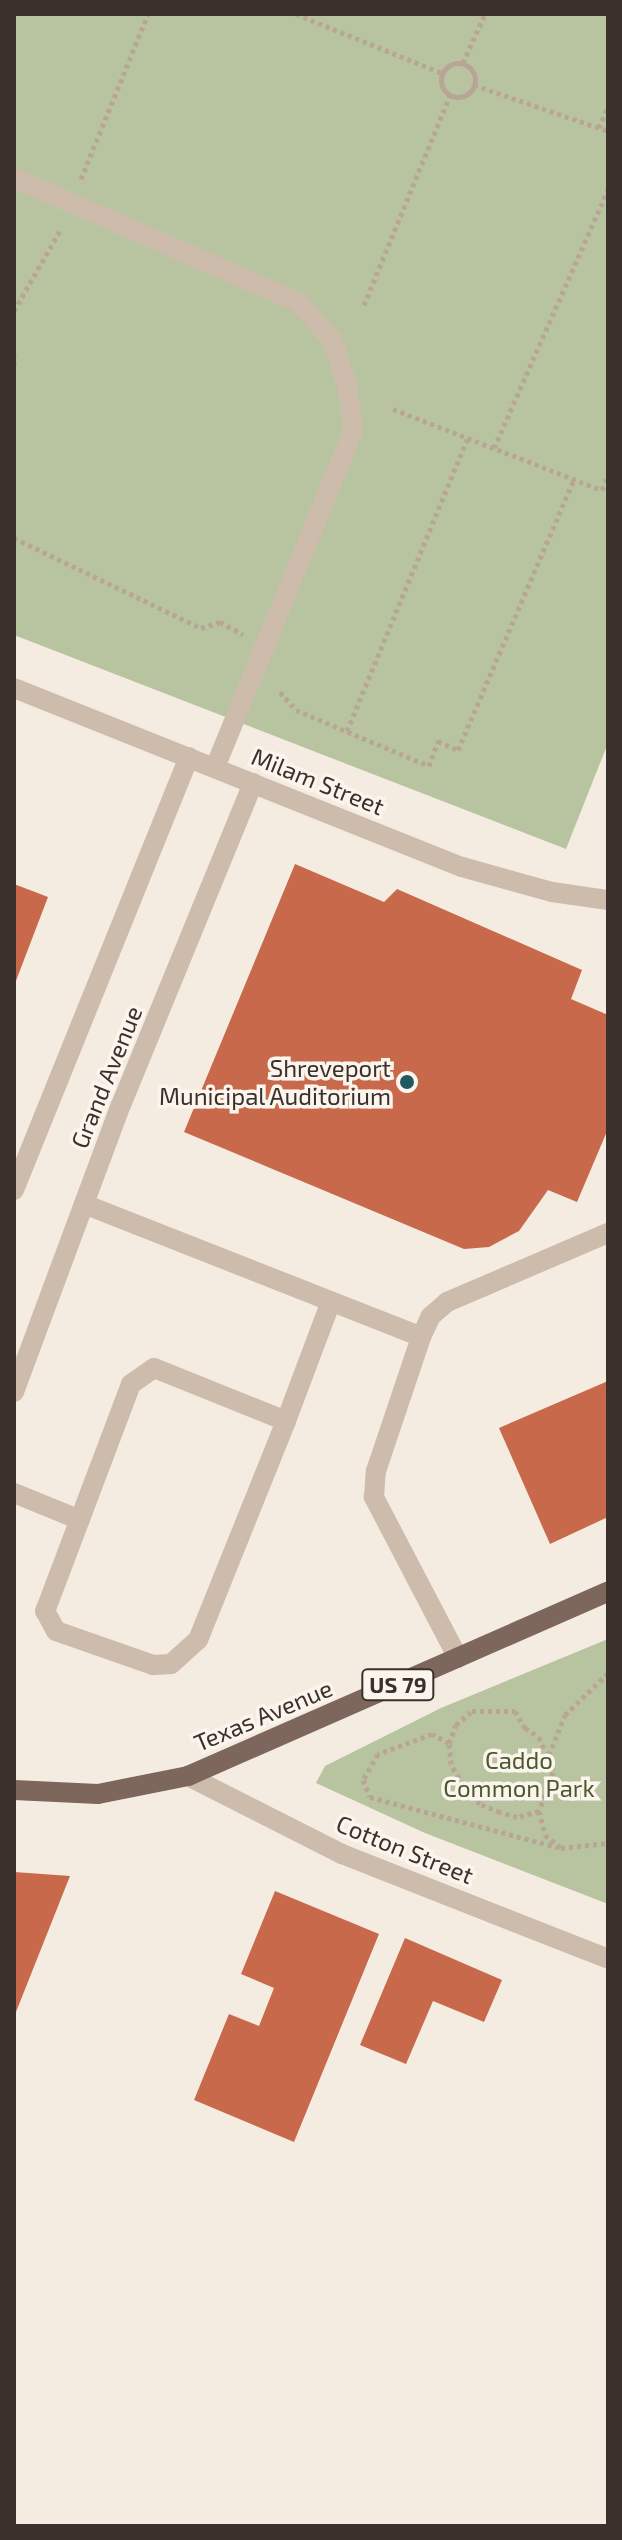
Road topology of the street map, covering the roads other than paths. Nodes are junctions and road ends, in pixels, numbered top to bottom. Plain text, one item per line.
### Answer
1 (14, 178) edge
2 (14, 688) edge
3 (189, 757) junction
4 (215, 768) junction
5 (253, 783) junction
6 (608, 900) edge
7 (14, 1190) edge
8 (84, 1204) junction
9 (608, 1233) edge
10 (330, 1304) junction
11 (421, 1337) junction
12 (14, 1392) edge
13 (286, 1421) junction
14 (14, 1493) edge
15 (80, 1520) junction
16 (608, 1592) edge
17 (458, 1658) junction
18 (188, 1776) junction
19 (14, 1790) edge
20 (608, 1959) edge

1 - 4 street
2 - 3 street, Milam Street
3 - 4 street, Milam Street
3 - 7 street, Grand Avenue
4 - 5 street, Milam Street
5 - 6 street, Milam Street
5 - 8 street, Grand Avenue
8 - 10 street
8 - 12 street, Grand Avenue
9 - 11 street
10 - 11 street
10 - 13 street
11 - 17 street
13 - 15 street
13 - 15 street
14 - 15 street
16 - 17 main road, Texas Avenue / US 79
17 - 18 main road, Texas Avenue / US 79
18 - 19 main road, Texas Avenue / US 79
18 - 20 street, Cotton Street

